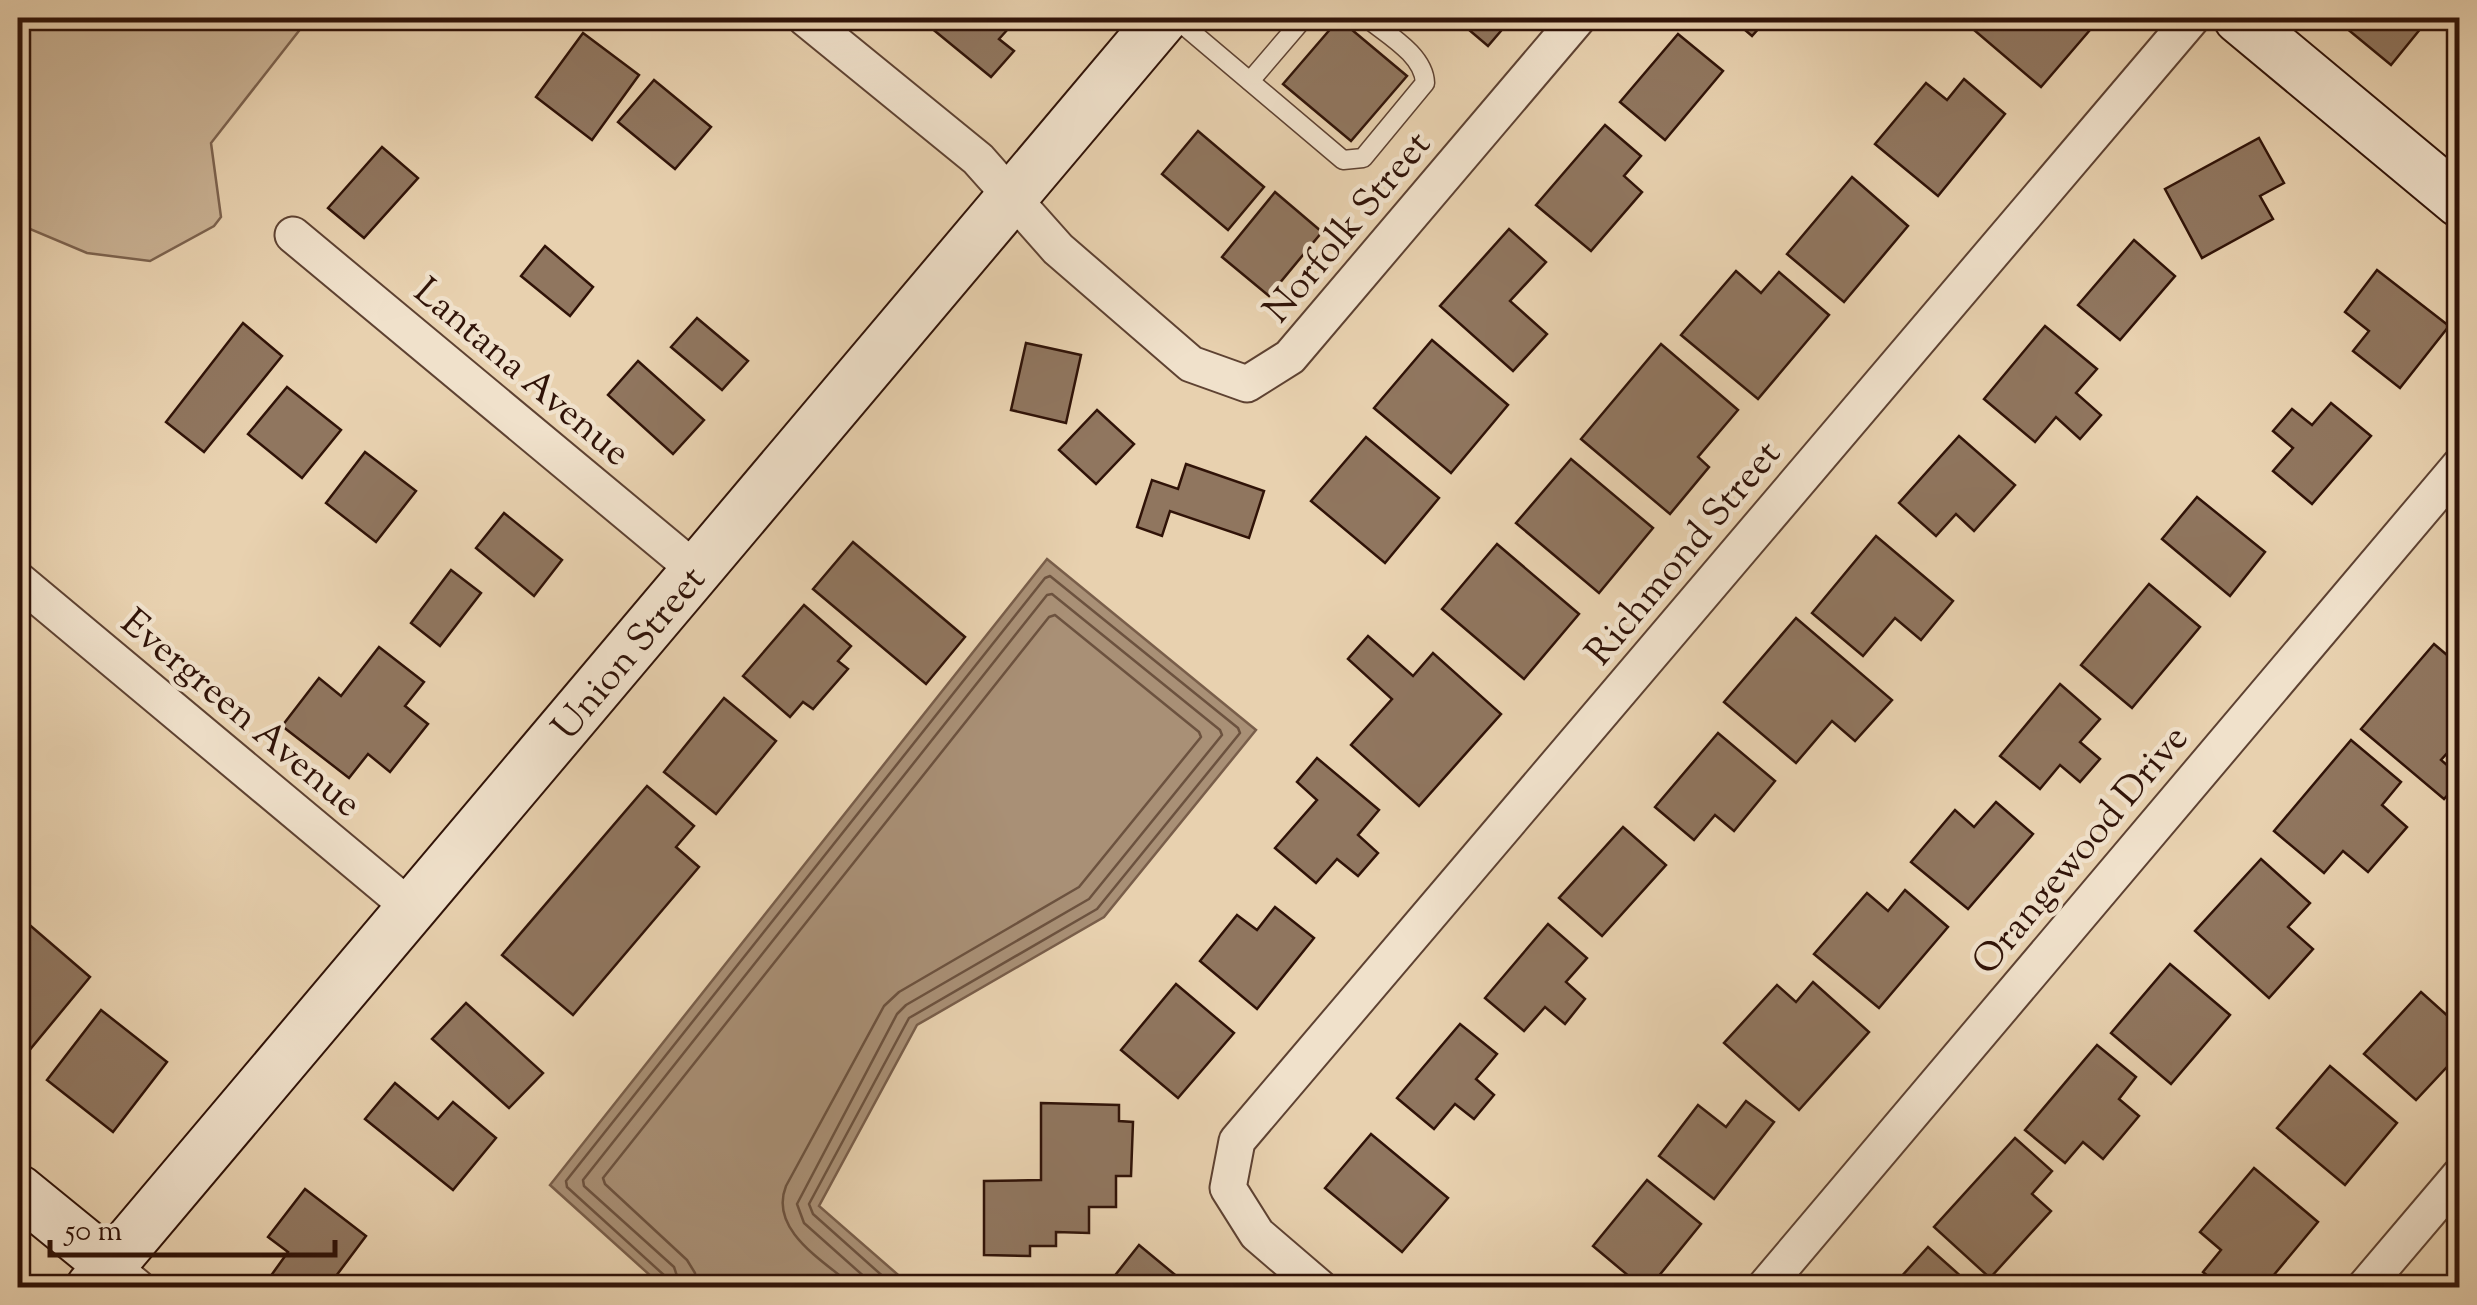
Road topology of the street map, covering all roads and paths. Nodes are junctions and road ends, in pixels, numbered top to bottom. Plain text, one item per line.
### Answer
1 (806, 18) edge
2 (1164, 18) edge
3 (1174, 18) edge
4 (1304, 18) edge
5 (1367, 18) edge
6 (1578, 18) edge
7 (2192, 18) edge
8 (2239, 18) edge
9 (1250, 81) junction
10 (1012, 199) junction
11 (2460, 202) edge
12 (293, 235) dead end
13 (2460, 465) edge
14 (698, 572) junction
15 (18, 580) edge
16 (412, 909) junction
17 (2460, 1175) edge
18 (18, 1190) edge
19 (113, 1280) edge
20 (1320, 1288) edge
21 (1764, 1288) edge
22 (2364, 1288) edge

1 - 10 street
2 - 10 street, Union Street
3 - 9 lane
4 - 9 lane
5 - 9 lane
6 - 10 street, Norfolk Street
7 - 20 street, Richmond Street
8 - 11 street
10 - 14 street, Union Street
12 - 14 street, Lantana Avenue
13 - 21 street, Orangewood Drive
14 - 16 street, Union Street
15 - 16 street, Evergreen Avenue
16 - 19 street, Union Street
17 - 22 street
18 - 19 street

